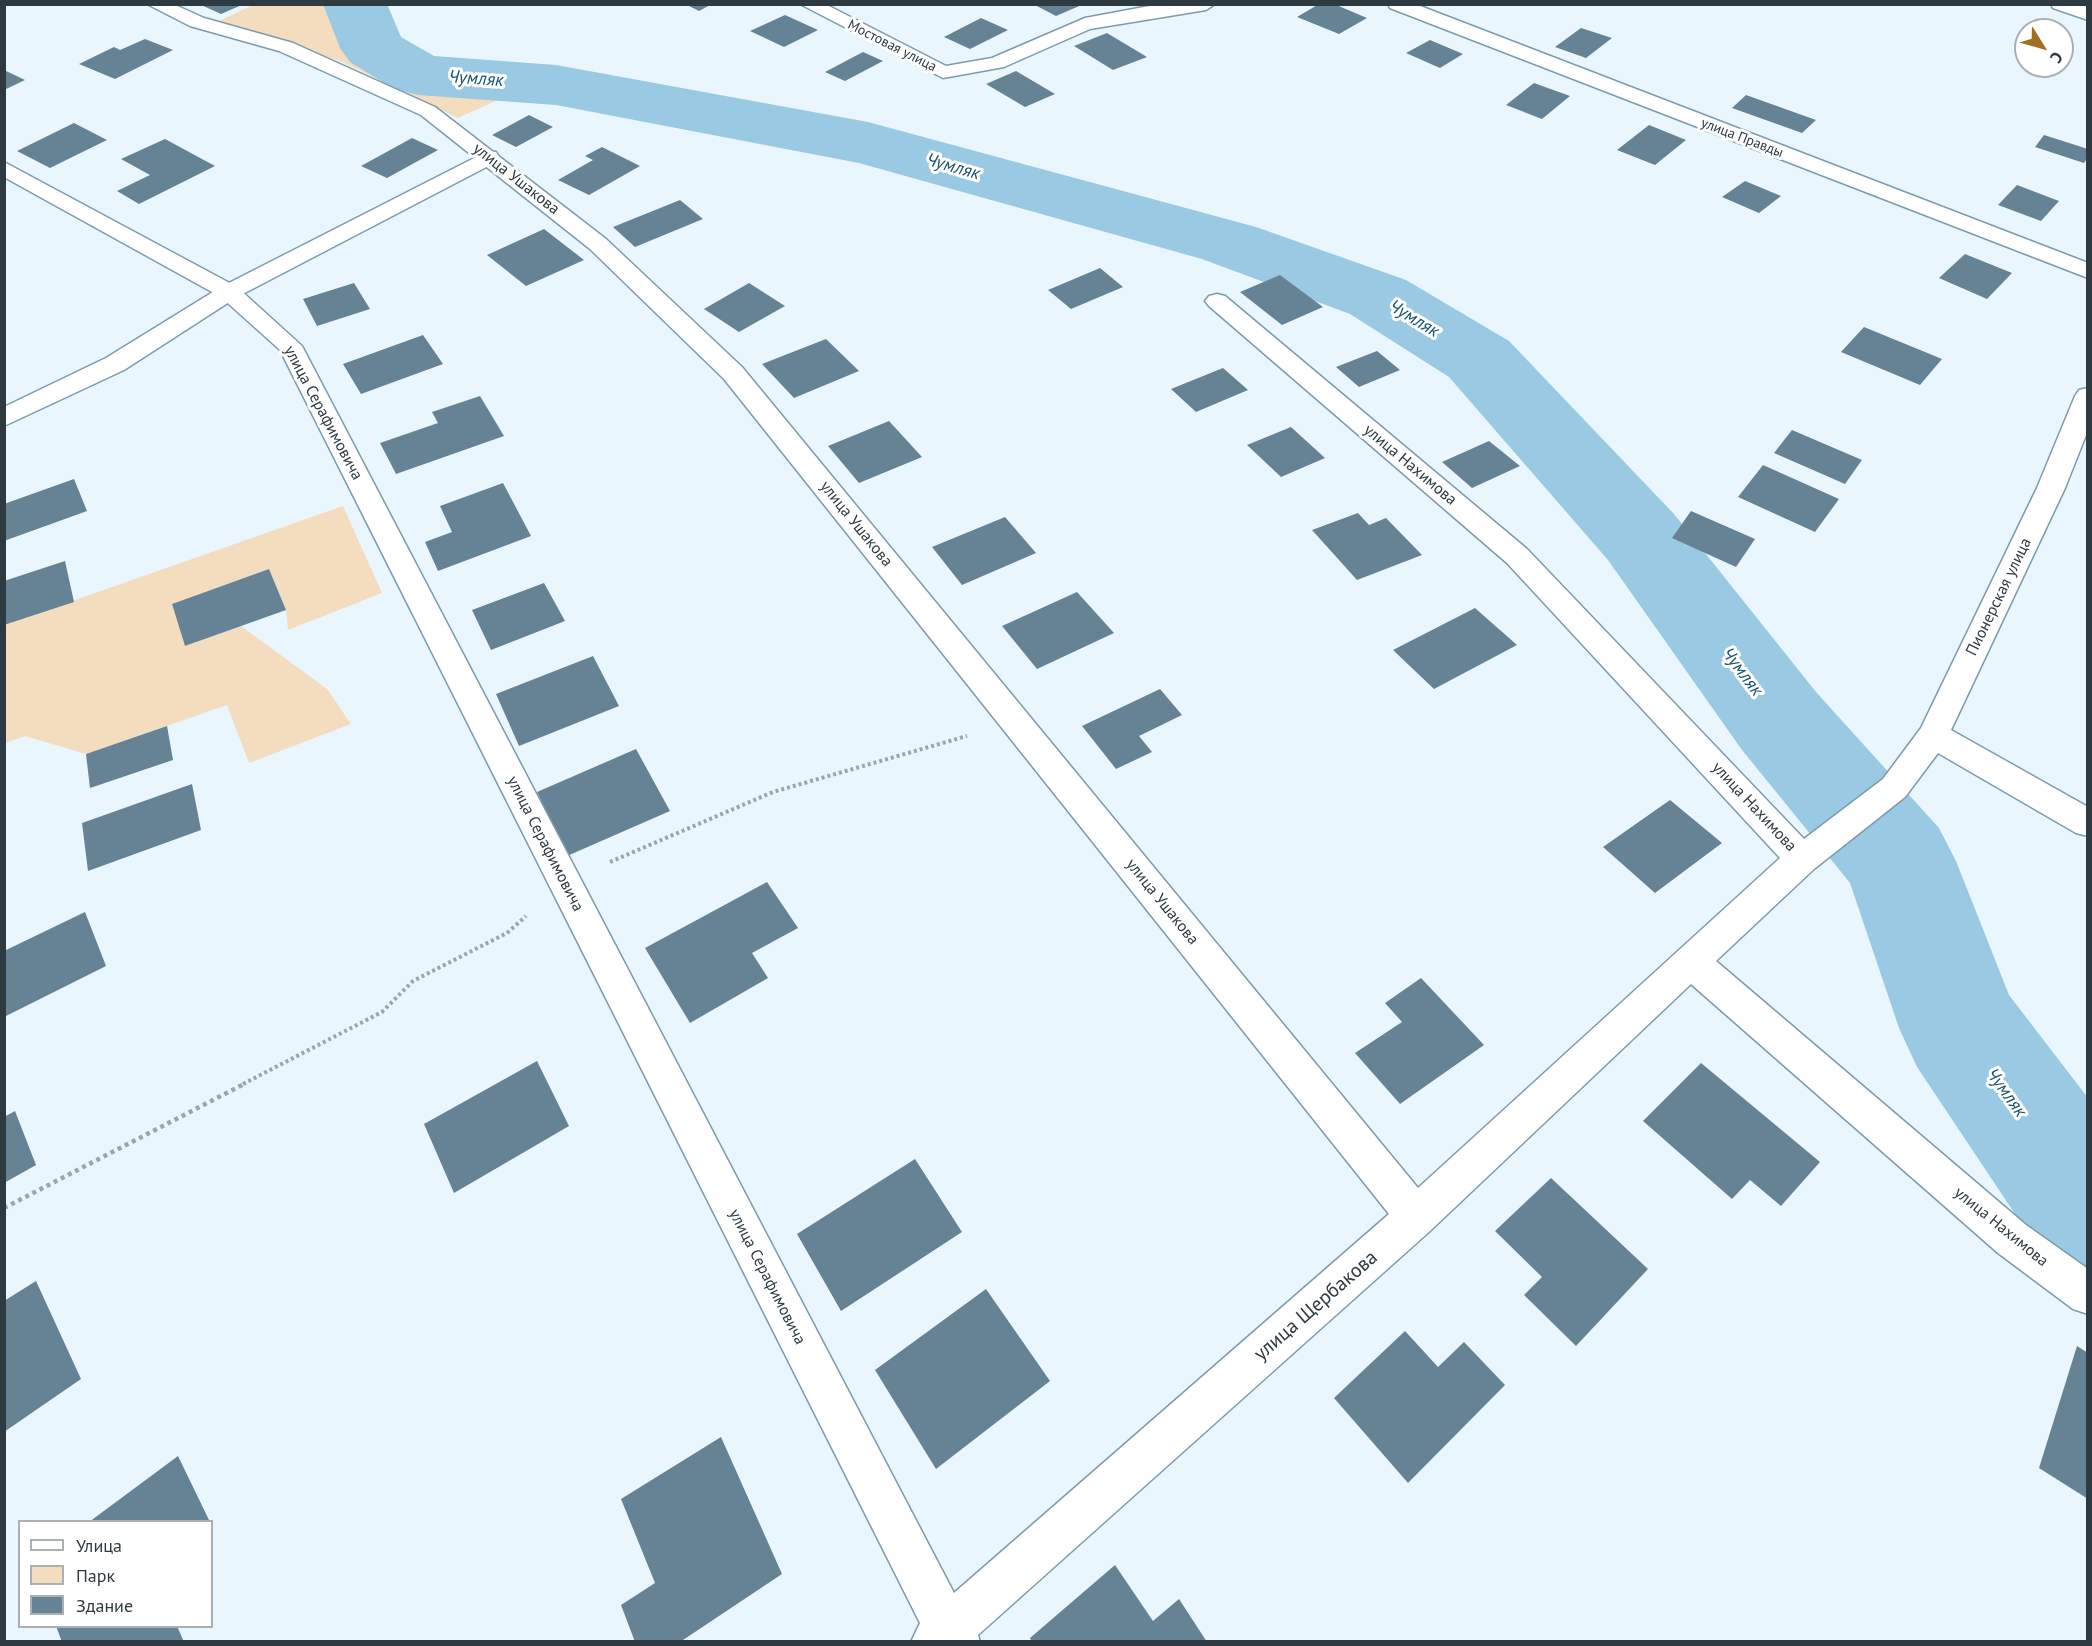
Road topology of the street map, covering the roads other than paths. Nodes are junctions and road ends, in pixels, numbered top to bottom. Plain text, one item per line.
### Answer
1 (156, 4) edge
2 (809, 4) edge
3 (1206, 4) edge
4 (1397, 4) edge
5 (2060, 4) edge
6 (2088, 14) edge
7 (488, 158) junction
8 (4, 168) edge
9 (2088, 271) edge
10 (229, 292) junction
11 (1216, 301) dead end
12 (2088, 396) edge
13 (4, 418) edge
14 (1933, 735) junction
15 (2088, 823) edge
16 (1802, 859) junction
17 (1691, 962) junction
18 (1416, 1217) junction
19 (2088, 1294) edge
20 (946, 1638) edge

1 - 7 street, улица Ушакова
2 - 3 street, Мостовая улица
4 - 9 street, улица Правды
5 - 6 street
7 - 10 street
7 - 18 street, улица Ушакова
8 - 10 street, улица Серафимовича
10 - 13 street
10 - 20 street, улица Серафимовича
11 - 16 street, улица Нахимова
12 - 14 street, Пионерская улица
14 - 15 street
14 - 16 street, Пионерская улица
16 - 17 street, улица Нахимова
17 - 18 street, улица Щербакова
17 - 19 street, улица Нахимова
18 - 20 street, улица Щербакова

